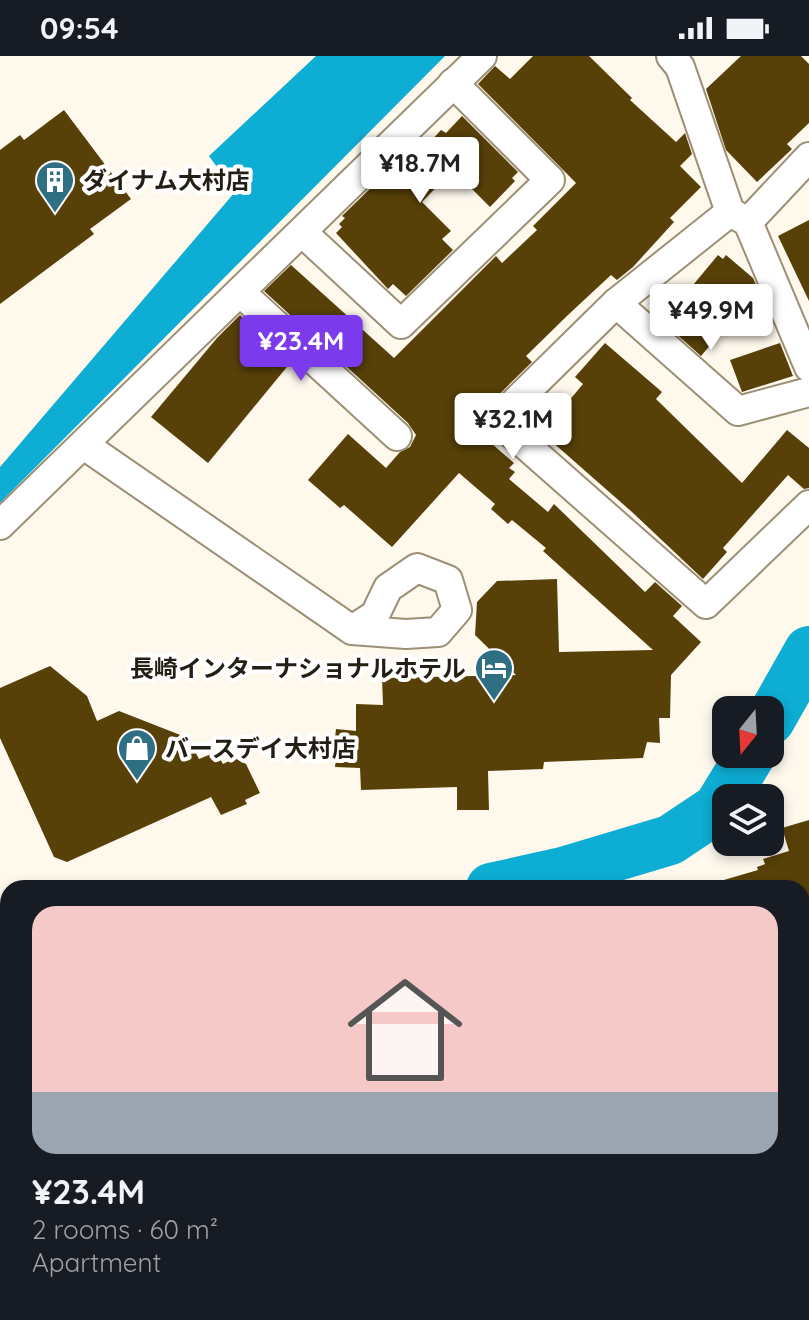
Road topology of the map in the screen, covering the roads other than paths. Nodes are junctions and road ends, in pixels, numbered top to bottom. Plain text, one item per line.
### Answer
1 (482, 56) edge
2 (681, 60) edge
3 (453, 83) junction
4 (809, 158) edge
5 (739, 217) junction
6 (302, 232) junction
7 (240, 292) junction
8 (616, 303) junction
9 (809, 367) edge
10 (809, 392) edge
11 (397, 436) dead end
12 (84, 445) junction
13 (809, 505) edge
14 (0, 525) edge
15 (352, 630) dead end

1 - 3 street
2 - 5 street
3 - 6 street
3 - 6 street
4 - 5 street
5 - 8 street
5 - 9 street
6 - 7 street
7 - 11 street
7 - 12 street
8 - 10 street
8 - 13 street
12 - 14 street
12 - 15 street

